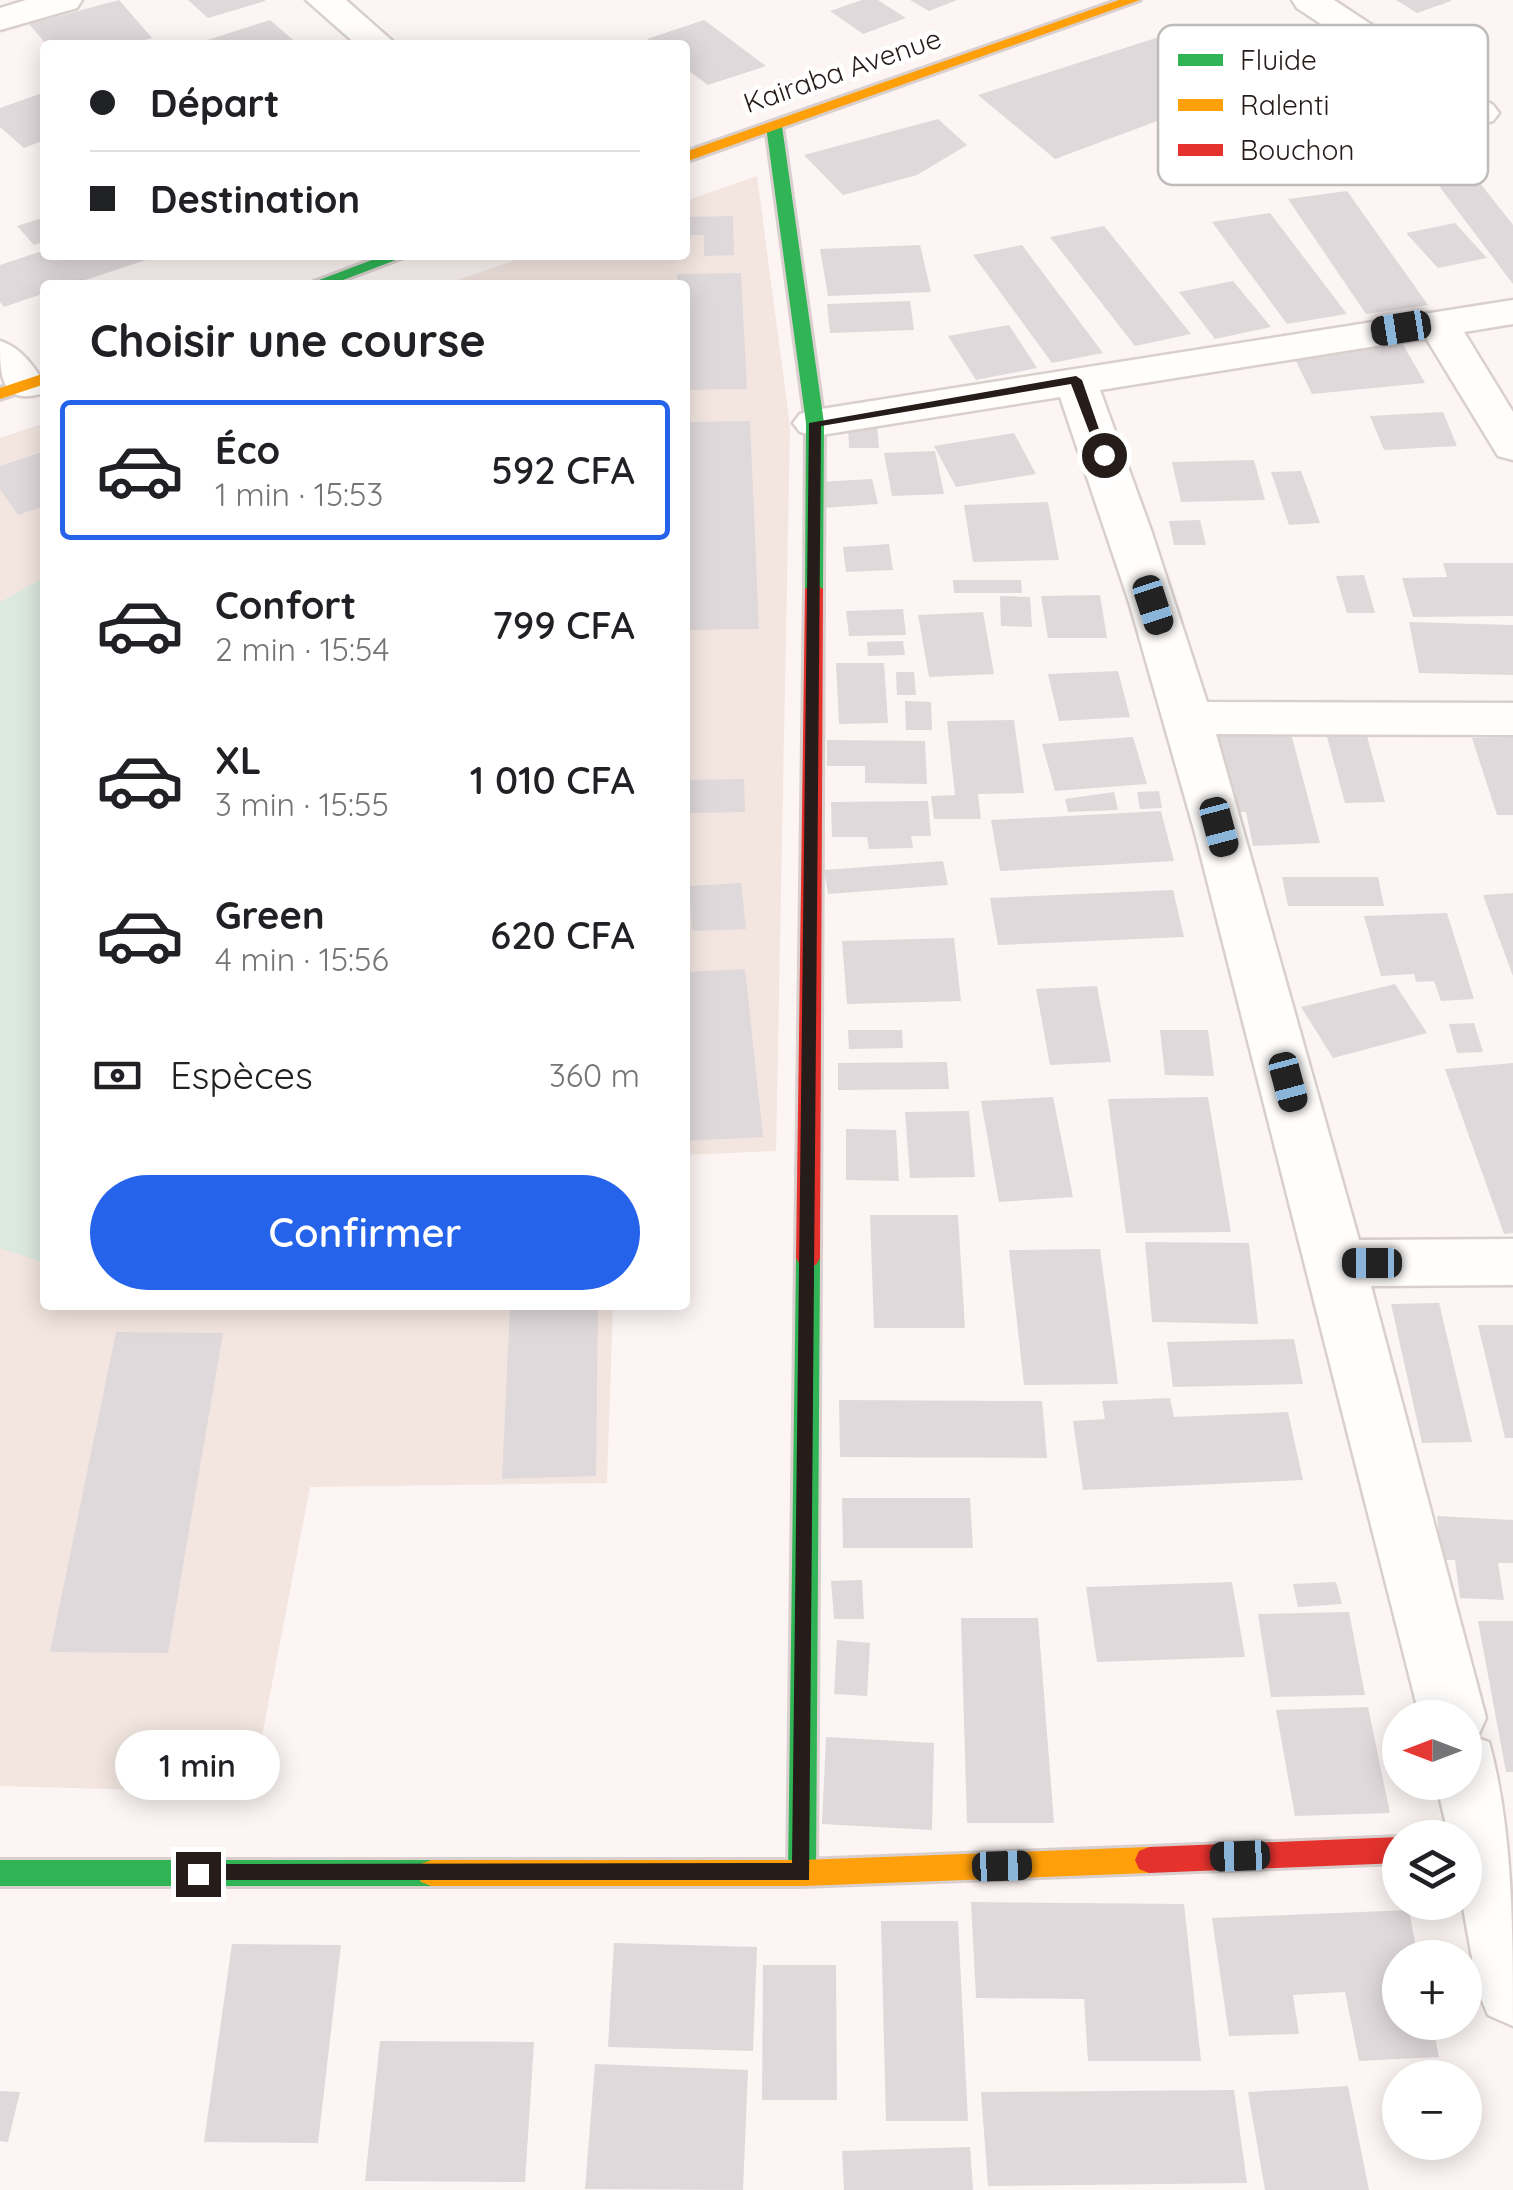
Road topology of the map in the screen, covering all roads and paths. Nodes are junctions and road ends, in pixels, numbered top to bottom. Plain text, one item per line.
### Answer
1 (64, 0) edge
2 (324, 0) edge
3 (1132, 0) edge
4 (1310, 0) edge
5 (0, 19) edge
6 (1348, 25) edge
7 (373, 40) edge
8 (774, 126) junction
9 (690, 154) edge
10 (386, 260) edge
11 (328, 280) edge
12 (1513, 312) edge
13 (1438, 322) junction
14 (1076, 380) junction
15 (815, 423) junction
16 (1511, 439) edge
17 (1190, 718) junction
18 (1513, 719) edge
19 (1513, 1262) edge
20 (1337, 1263) junction
21 (1448, 1700) edge
22 (1475, 1800) edge
23 (1488, 1848) edge
24 (1382, 1851) edge
25 (0, 1873) edge
26 (802, 1873) junction
27 (1513, 1991) edge

1 - 5 street
2 - 7 street
3 - 8 street, Kairaba Avenue
4 - 6 street
8 - 9 street, Kairaba Avenue
8 - 15 street
10 - 11 street
12 - 13 street
13 - 14 street
13 - 16 street
14 - 15 street
14 - 17 street
15 - 26 street
17 - 18 street
17 - 20 street
19 - 20 street
20 - 21 street
22 - 23 street
23 - 27 street
24 - 26 street
25 - 26 street

